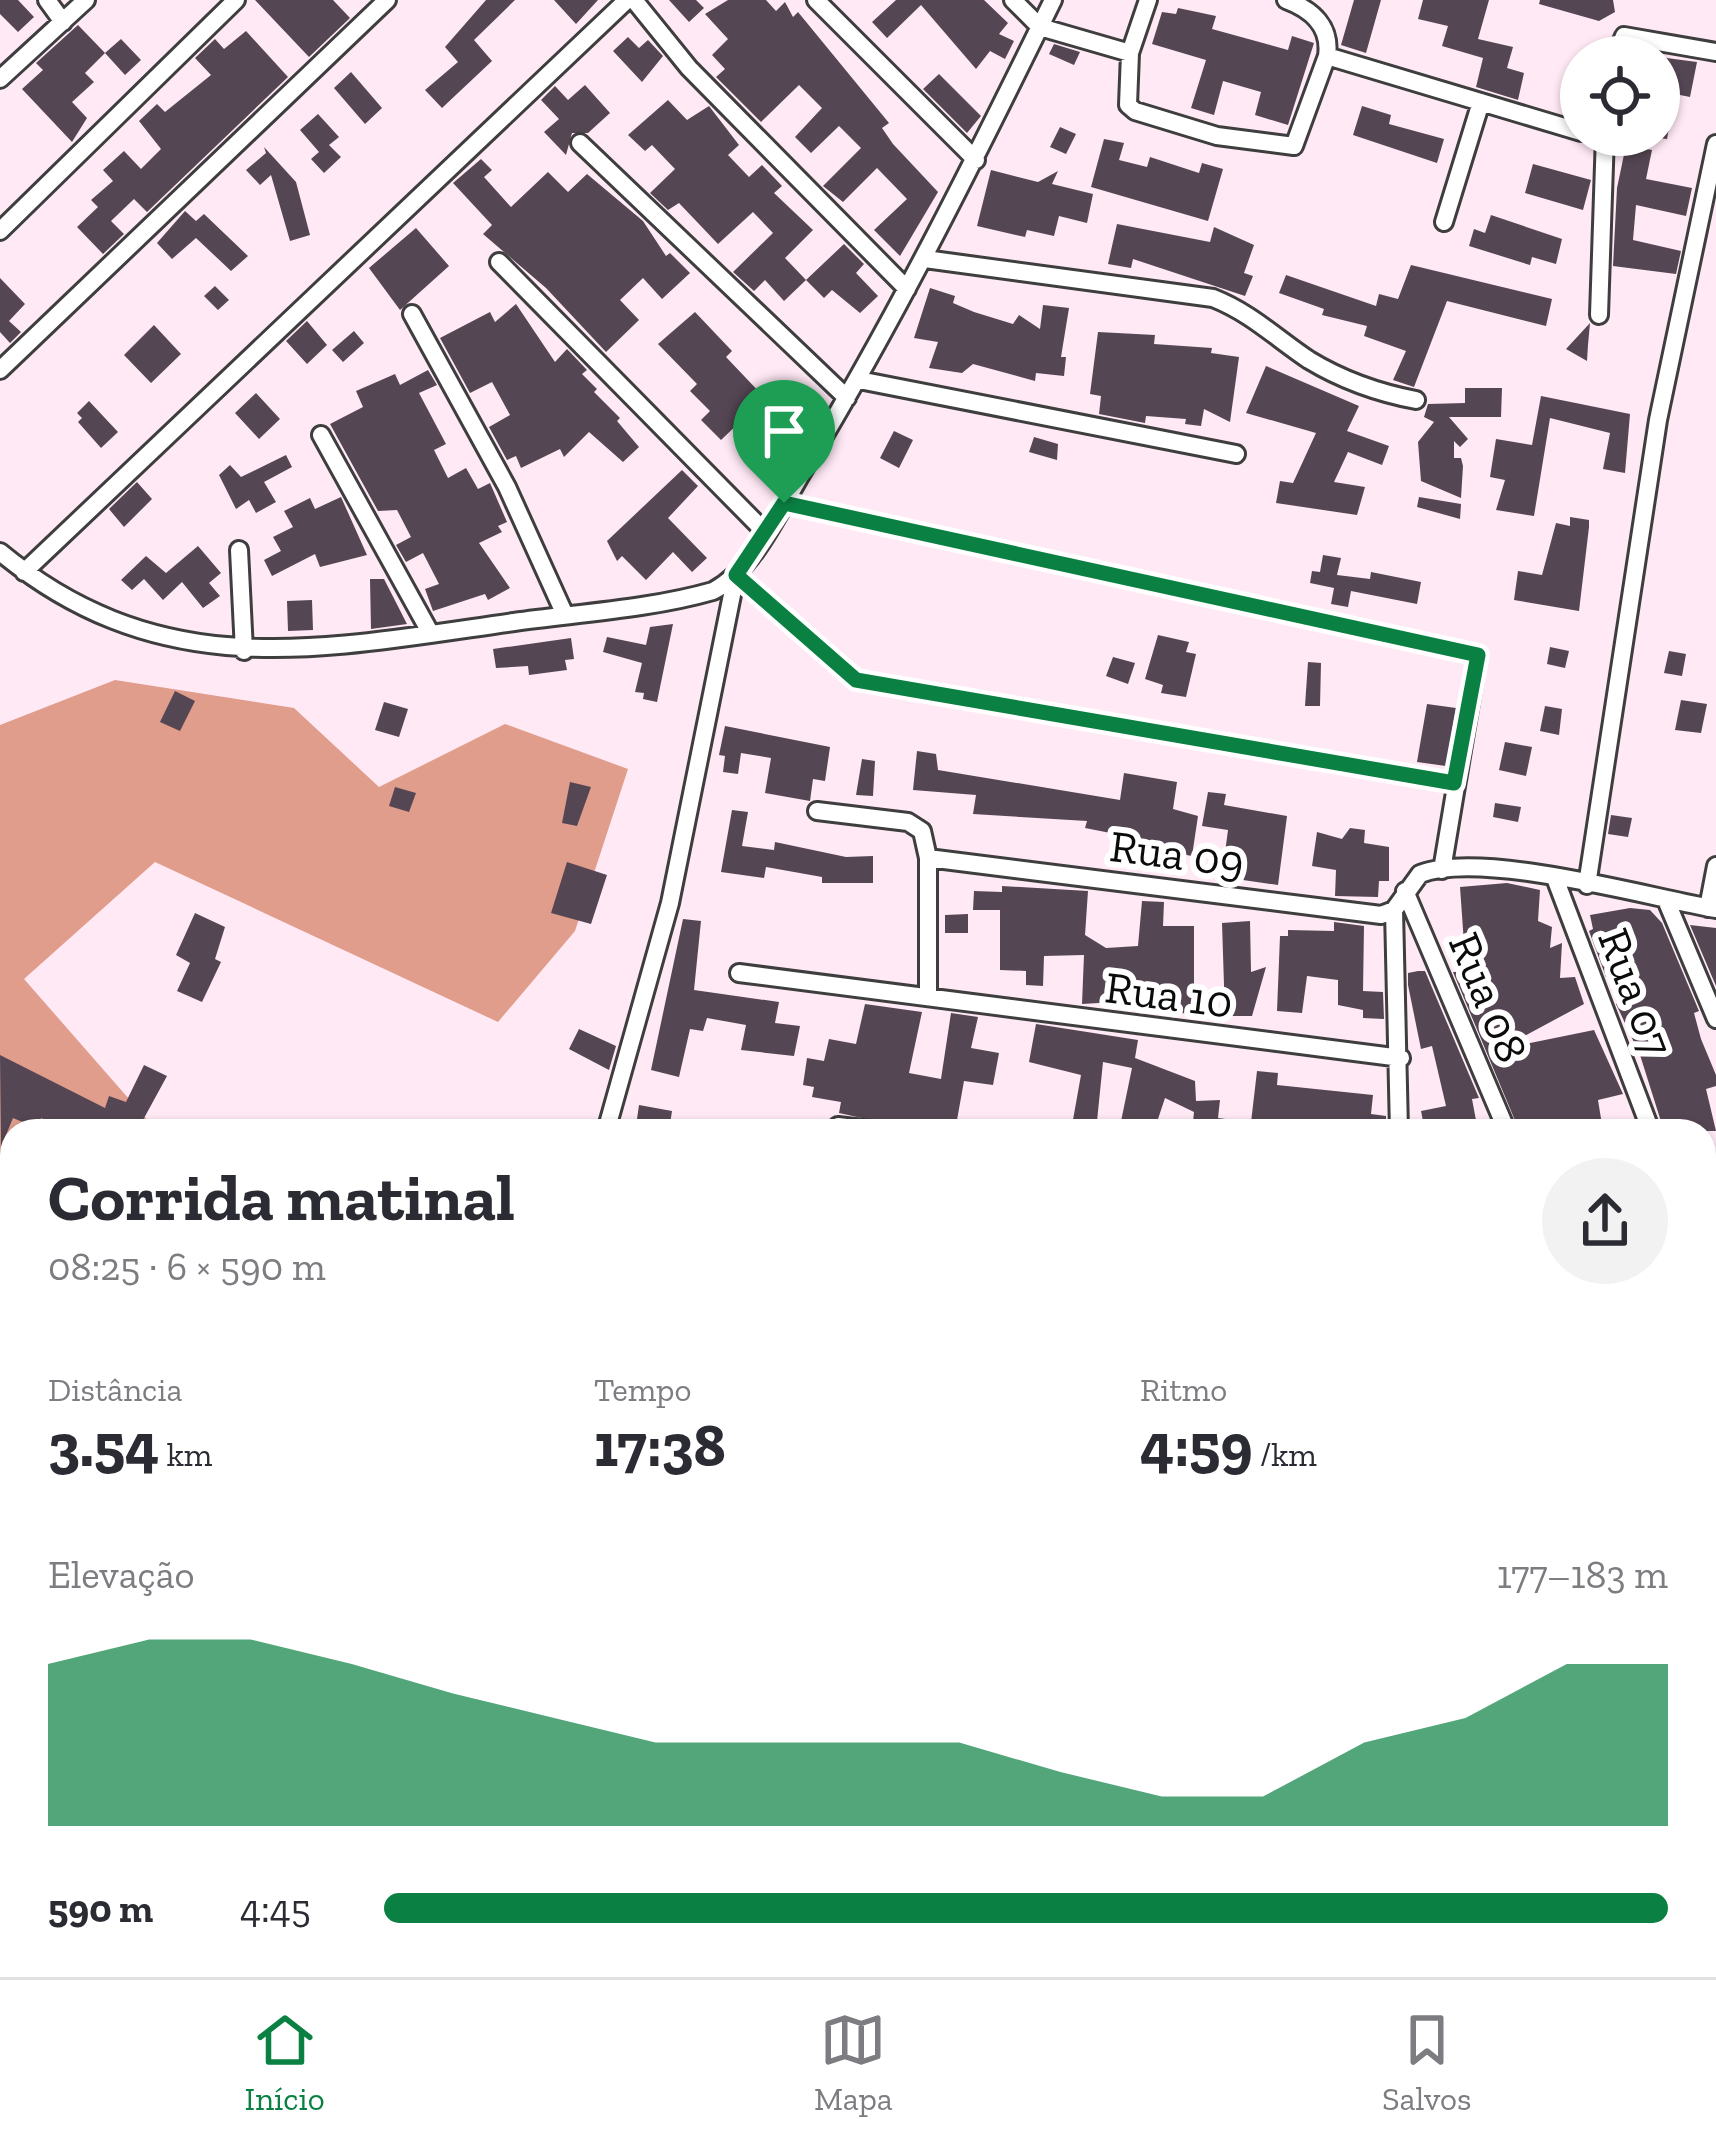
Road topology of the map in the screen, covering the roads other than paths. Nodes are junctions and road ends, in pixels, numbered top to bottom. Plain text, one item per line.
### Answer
1 (46, 0) edge
2 (86, 0) edge
3 (236, 0) edge
4 (387, 0) edge
5 (630, 0) edge
6 (816, 0) edge
7 (1013, 0) edge
8 (1053, 0) edge
9 (1148, 0) edge
10 (1286, 0) edge
11 (63, 22) junction
12 (1040, 26) junction
13 (1680, 46) edge
14 (1716, 52) edge
15 (1130, 53) junction
16 (1327, 56) junction
17 (0, 79) edge
18 (1481, 102) junction
19 (1560, 126) edge
20 (580, 143) dead end
21 (1716, 144) edge
22 (1600, 156) edge
23 (976, 160) junction
24 (1444, 222) dead end
25 (0, 231) edge
26 (925, 259) junction
27 (499, 262) dead end
28 (908, 289) junction
29 (412, 314) dead end
30 (1599, 315) dead end
31 (0, 370) edge
32 (859, 380) junction
33 (847, 398) junction
34 (1416, 400) dead end
35 (321, 435) dead end
36 (1236, 454) dead end
37 (784, 503) junction
38 (766, 532) junction
39 (239, 550) dead end
40 (0, 552) edge
41 (24, 572) junction
42 (736, 575) junction
43 (565, 615) junction
44 (431, 634) junction
45 (244, 651) junction
46 (1454, 783) junction
47 (818, 811) dead end
48 (928, 858) junction
49 (1716, 866) edge
50 (1442, 869) junction
51 (1555, 878) junction
52 (1587, 885) junction
53 (1406, 891) junction
54 (1666, 900) junction
55 (1712, 909) edge
56 (1394, 910) junction
57 (739, 973) dead end
58 (928, 997) junction
59 (1716, 1019) edge
60 (1401, 1058) junction
61 (609, 1119) edge
62 (1400, 1119) edge
63 (1503, 1119) edge
64 (1646, 1119) edge

1 - 11 street
2 - 11 street
3 - 25 street
4 - 31 street
5 - 28 street
5 - 41 street
6 - 23 street
7 - 12 street
8 - 12 street
9 - 15 street
10 - 16 street
11 - 17 street
12 - 15 street
12 - 23 street
13 - 14 street
15 - 16 street
16 - 18 street
18 - 19 street
18 - 24 street
20 - 33 street
21 - 52 street
22 - 30 street
23 - 26 street
26 - 28 street
26 - 34 street
27 - 38 street
28 - 32 street
29 - 43 street
32 - 33 street
32 - 36 street
33 - 37 street
35 - 44 street
37 - 38 street
37 - 46 street
38 - 42 street
39 - 45 street
40 - 41 street
41 - 45 street
42 - 43 street
42 - 46 street
42 - 61 street
43 - 44 street
44 - 45 street
46 - 50 street
47 - 48 street
48 - 56 street, Rua 09
48 - 58 street
49 - 55 street
50 - 51 street
50 - 53 street
51 - 52 street
51 - 64 street, Rua 07
52 - 54 street
53 - 56 street
53 - 63 street, Rua 08
54 - 55 street
54 - 59 street
56 - 60 street
57 - 58 street, Rua 10
58 - 60 street, Rua 10
60 - 62 street

